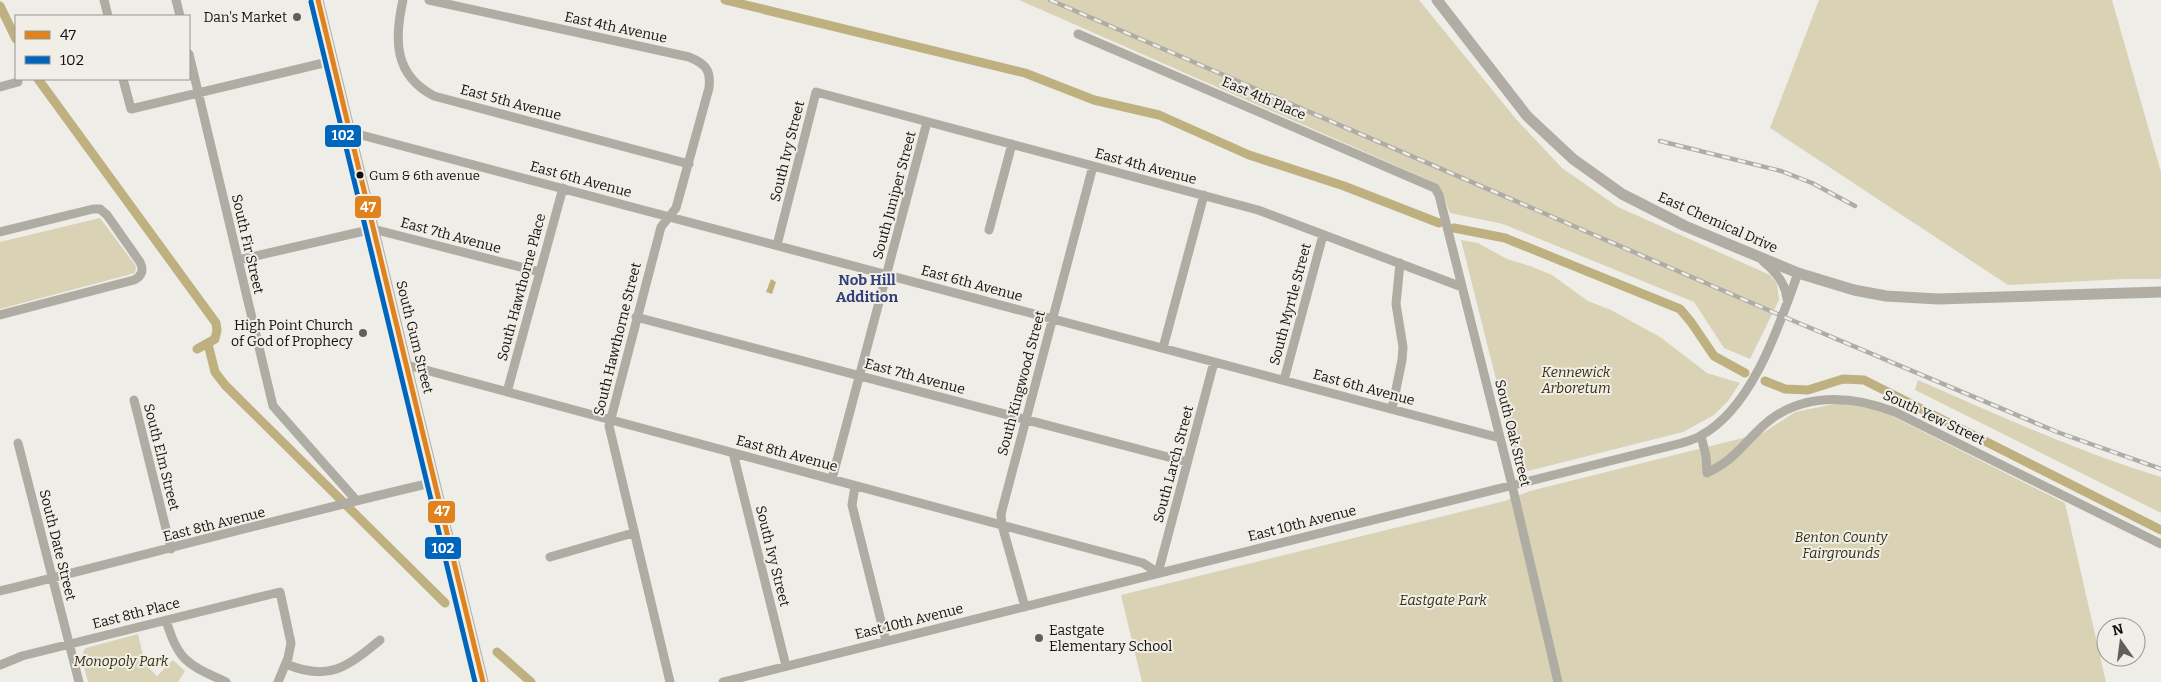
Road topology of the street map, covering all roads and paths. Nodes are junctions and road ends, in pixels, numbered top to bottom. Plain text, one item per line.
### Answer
1 (104, 0) edge
2 (176, 0) edge
3 (318, 0) edge
4 (403, 0) edge
5 (429, 0) edge
6 (1437, 0) edge
7 (108, 15) edge
8 (180, 15) edge
9 (1078, 34) dead end
10 (190, 58) edge
11 (332, 62) junction
12 (707, 68) joint
13 (124, 80) edge
14 (18, 82) dead end
15 (0, 87) edge
16 (816, 92) joint
17 (198, 93) junction
18 (928, 122) junction
19 (350, 132) junction
20 (1012, 144) junction
21 (688, 164) junction
22 (1093, 166) junction
23 (562, 188) junction
24 (1438, 191) joint
25 (1204, 195) junction
26 (669, 217) junction
27 (373, 229) junction
28 (989, 230) dead end
29 (0, 232) edge
30 (1323, 235) junction
31 (777, 245) junction
32 (1757, 256) junction
33 (238, 260) junction
34 (1400, 264) junction
35 (540, 272) junction
36 (1798, 274) junction
37 (887, 275) junction
38 (1462, 287) junction
39 (2161, 292) edge
40 (1787, 303) junction
41 (0, 315) edge
42 (636, 317) junction
43 (1052, 319) junction
44 (1163, 348) junction
45 (1214, 362) junction
46 (407, 366) junction
47 (860, 376) junction
48 (1284, 380) junction
49 (507, 392) junction
50 (134, 400) dead end
51 (1392, 409) junction
52 (610, 420) junction
53 (1026, 420) junction
54 (1701, 436) junction
55 (1500, 438) junction
56 (18, 443) dead end
57 (733, 453) junction
58 (1187, 462) junction
59 (832, 479) junction
60 (435, 482) junction
61 (1512, 485) junction
62 (855, 486) junction
63 (352, 501) junction
64 (1002, 525) junction
65 (633, 533) junction
66 (2161, 544) edge
67 (170, 549) junction
68 (550, 557) dead end
69 (1158, 573) junction
70 (53, 578) junction
71 (0, 591) edge
72 (1025, 606) junction
73 (166, 620) junction
74 (380, 640) dead end
75 (886, 641) junction
76 (69, 644) junction
77 (286, 664) junction
78 (0, 665) edge
79 (786, 666) junction
80 (79, 682) edge
81 (226, 682) edge
82 (278, 682) edge
83 (483, 682) edge
84 (670, 682) edge
85 (722, 682) edge
86 (1558, 682) edge

1 - 7 street
2 - 8 street
3 - 11 main road, South Gum Street
4 - 21 street, East 5th Avenue
5 - 12 street, East 4th Avenue
6 - 32 main road, East Chemical Drive
9 - 24 street, East 4th Place
10 - 17 street, South Fir Street
11 - 17 street
11 - 19 main road, South Gum Street
12 - 21 street, South Hawthorne Street
13 - 17 street
14 - 15 street
16 - 18 street, East 4th Avenue
16 - 31 street, South Ivy Street
17 - 33 street, South Fir Street
18 - 20 street, East 4th Avenue
18 - 37 street, South Juniper Street
19 - 23 street, East 6th Avenue
19 - 27 main road, South Gum Street
20 - 22 street, East 4th Avenue
20 - 28 street
21 - 26 street, South Hawthorne Street
22 - 25 street, East 4th Avenue
22 - 43 street, South Kingwood Street
23 - 26 street, East 6th Avenue
23 - 35 street, South Hawthorne Place
24 - 38 street, South Oak Street
25 - 30 street, East 4th Avenue
25 - 44 street
26 - 31 street, East 6th Avenue
26 - 42 street, South Hawthorne Street
27 - 33 street, East 7th Avenue
27 - 35 street, East 7th Avenue
27 - 46 main road, South Gum Street
29 - 41 street
30 - 34 street, East 4th Avenue
30 - 48 street, South Myrtle Street
31 - 37 street, East 6th Avenue
32 - 36 main road, East Chemical Drive
32 - 40 street
33 - 63 street, South Fir Street
34 - 38 street, East 4th Avenue
34 - 51 street
35 - 49 street, South Hawthorne Place
36 - 39 main road, East Chemical Drive
36 - 40 street, East 10th Avenue
37 - 43 street, East 6th Avenue
37 - 47 street, South Juniper Street
38 - 55 street, South Oak Street
40 - 54 street, East 10th Avenue
42 - 47 street, East 7th Avenue
42 - 52 street, South Hawthorne Street
43 - 44 street, East 6th Avenue
43 - 53 street, South Kingwood Street
44 - 45 street, East 6th Avenue
45 - 48 street, East 6th Avenue
45 - 58 street, South Larch Street
46 - 49 street, East 8th Avenue
46 - 60 main road, South Gum Street
47 - 53 street, East 7th Avenue
47 - 59 street, South Juniper Street
48 - 51 street, East 6th Avenue
49 - 52 street, East 8th Avenue
50 - 67 street, South Elm Street
51 - 55 street, East 6th Avenue
52 - 57 street, East 8th Avenue
52 - 65 street, South Hawthorne Street
53 - 58 street, East 7th Avenue
53 - 64 street, South Kingwood Street
54 - 61 street, East 10th Avenue
54 - 66 street, South Yew Street
55 - 61 street, South Oak Street
56 - 70 street, South Date Street
57 - 59 street, East 8th Avenue
57 - 79 street, South Ivy Street
58 - 69 street, South Larch Street
59 - 62 street, East 8th Avenue
60 - 63 street, East 8th Avenue
60 - 83 main road, South Gum Street
61 - 69 street, East 10th Avenue
61 - 86 street, South Oak Street
62 - 64 street, East 8th Avenue
62 - 75 street
63 - 67 street, East 8th Avenue
64 - 69 street, East 8th Avenue
64 - 72 street, South Kingwood Street
65 - 68 street
65 - 84 street, South Hawthorne Street
67 - 70 street, East 8th Avenue
69 - 72 street, East 10th Avenue
70 - 71 street, East 8th Avenue
70 - 76 street, South Date Street
72 - 75 street, East 10th Avenue
73 - 76 street, East 8th Place
73 - 77 street, East 8th Place
73 - 81 street
74 - 77 street
75 - 79 street, East 10th Avenue
76 - 78 street, East 8th Place
76 - 80 street, South Date Street
77 - 82 street
79 - 85 street, East 10th Avenue

